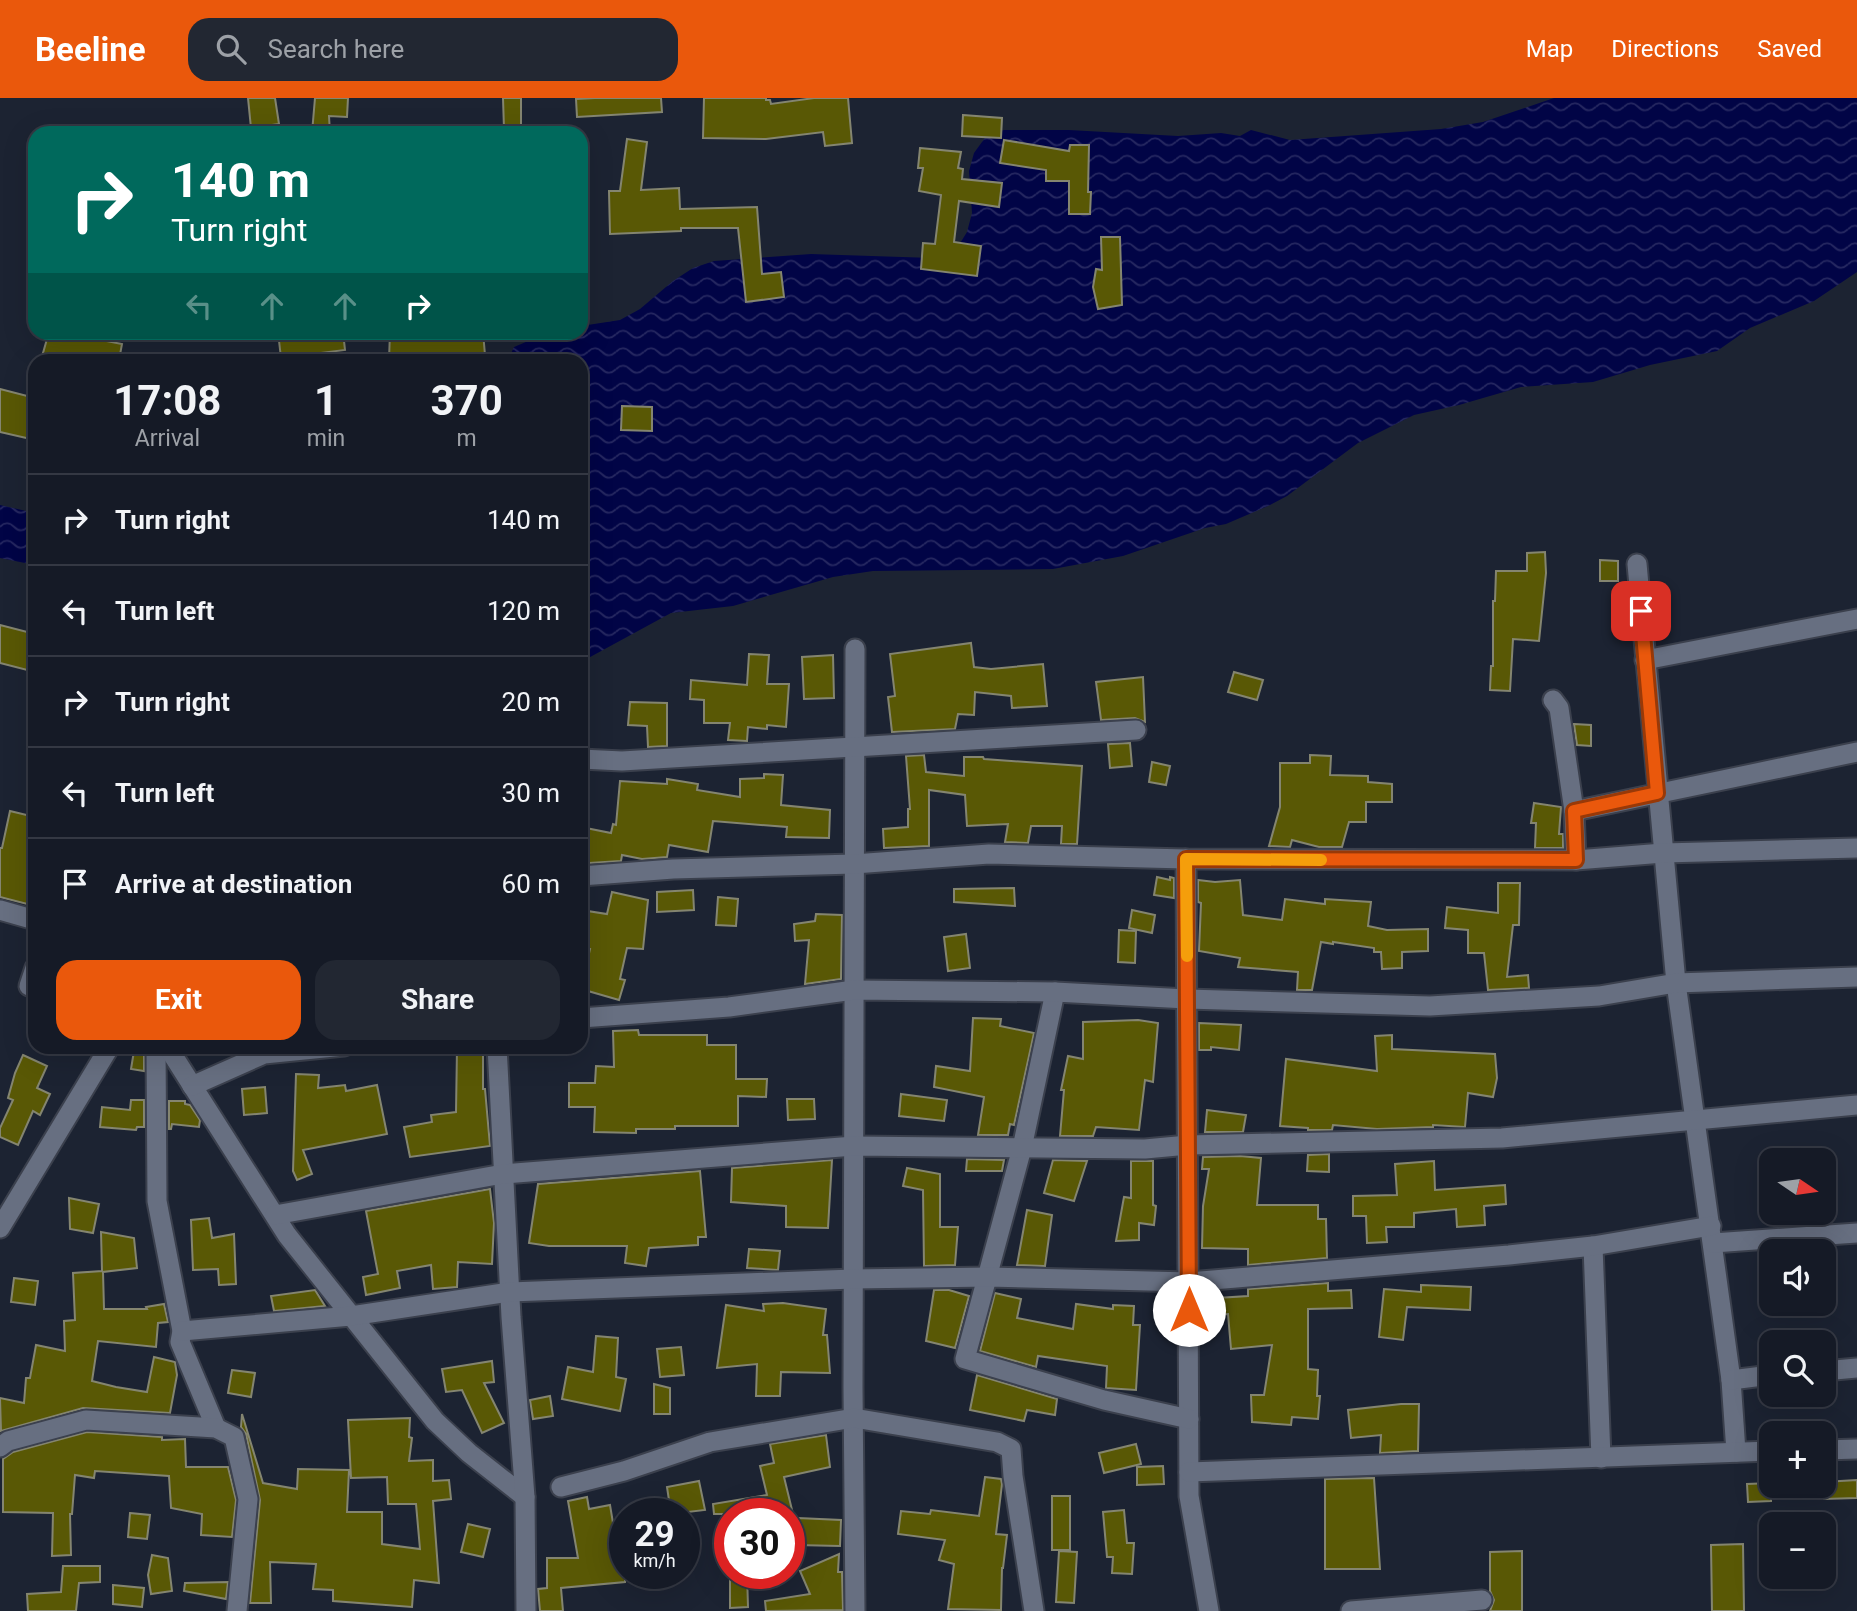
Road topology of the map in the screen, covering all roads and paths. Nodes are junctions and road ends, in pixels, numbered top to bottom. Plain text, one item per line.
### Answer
1 (1637, 564) dead end
2 (1857, 619) edge
3 (855, 649) dead end
4 (1646, 660) junction
5 (1553, 700) dead end
6 (1136, 730) dead end
7 (855, 746) junction
8 (1857, 752) edge
9 (588, 759) edge
10 (1657, 793) junction
11 (1574, 811) junction
12 (1857, 848) edge
13 (1663, 853) junction
14 (1186, 859) junction
15 (1576, 860) junction
16 (855, 864) junction
17 (588, 875) edge
18 (0, 910) edge
19 (28, 918) edge
20 (1857, 977) edge
21 (1676, 983) junction
22 (854, 990) junction
23 (1055, 992) junction
24 (1187, 999) junction
25 (588, 1017) edge
26 (105, 1054) edge
27 (156, 1054) edge
28 (172, 1054) edge
29 (264, 1054) edge
30 (496, 1054) edge
31 (192, 1086) junction
32 (1857, 1105) edge
33 (1695, 1120) junction
34 (1188, 1145) junction
35 (854, 1146) junction
36 (1023, 1147) junction
37 (503, 1174) junction
38 (275, 1215) junction
39 (0, 1228) edge
40 (1857, 1234) edge
41 (1712, 1235) junction
42 (1593, 1246) junction
43 (989, 1278) junction
44 (853, 1279) junction
45 (1189, 1282) junction
46 (510, 1292) junction
47 (351, 1316) junction
48 (182, 1331) junction
49 (1857, 1368) edge
50 (1836, 1370) edge
51 (1759, 1376) edge
52 (1731, 1380) junction
53 (854, 1418) junction
54 (1189, 1419) junction
55 (216, 1428) junction
56 (0, 1447) edge
57 (1857, 1449) edge
58 (1836, 1450) edge
59 (1759, 1451) edge
60 (1736, 1452) junction
61 (1601, 1458) junction
62 (1189, 1472) junction
63 (561, 1487) dead end
64 (525, 1497) junction
65 (1482, 1600) dead end
66 (237, 1611) edge
67 (526, 1611) edge
68 (855, 1611) edge
69 (1034, 1611) edge
70 (1209, 1611) edge
71 (1351, 1611) edge

1 - 4 street
2 - 4 street
3 - 7 street
4 - 10 street
5 - 11 street
6 - 7 street
7 - 9 street
7 - 16 street
8 - 10 street
10 - 11 street
10 - 13 street
11 - 15 street
12 - 13 street
13 - 15 street
13 - 21 street
14 - 15 street
14 - 16 street
14 - 24 street
16 - 17 street
16 - 22 street
18 - 19 street
20 - 21 street
21 - 24 street
21 - 33 street
22 - 23 street
22 - 25 street
22 - 35 street
23 - 24 street
23 - 36 street
24 - 34 street
26 - 39 street
27 - 48 street
28 - 31 street
29 - 31 street
30 - 37 street
31 - 38 street
32 - 33 street
33 - 34 street
33 - 41 street
34 - 36 street
34 - 45 street
35 - 36 street
35 - 37 street
35 - 44 street
36 - 43 street
37 - 38 street
37 - 46 street
38 - 47 street
40 - 41 street
41 - 42 street
41 - 52 street
42 - 45 street
42 - 61 street
43 - 44 street
43 - 45 street
43 - 54 street
44 - 46 street
44 - 53 street
45 - 54 street
46 - 47 street
46 - 64 street
47 - 48 street
47 - 64 street
48 - 55 street
49 - 50 street
51 - 52 street
52 - 60 street
53 - 63 street
53 - 68 street
53 - 69 street
54 - 62 street
55 - 56 street
55 - 66 street
57 - 58 street
59 - 60 street
60 - 61 street
61 - 62 street
62 - 70 street
64 - 67 street
65 - 71 street

